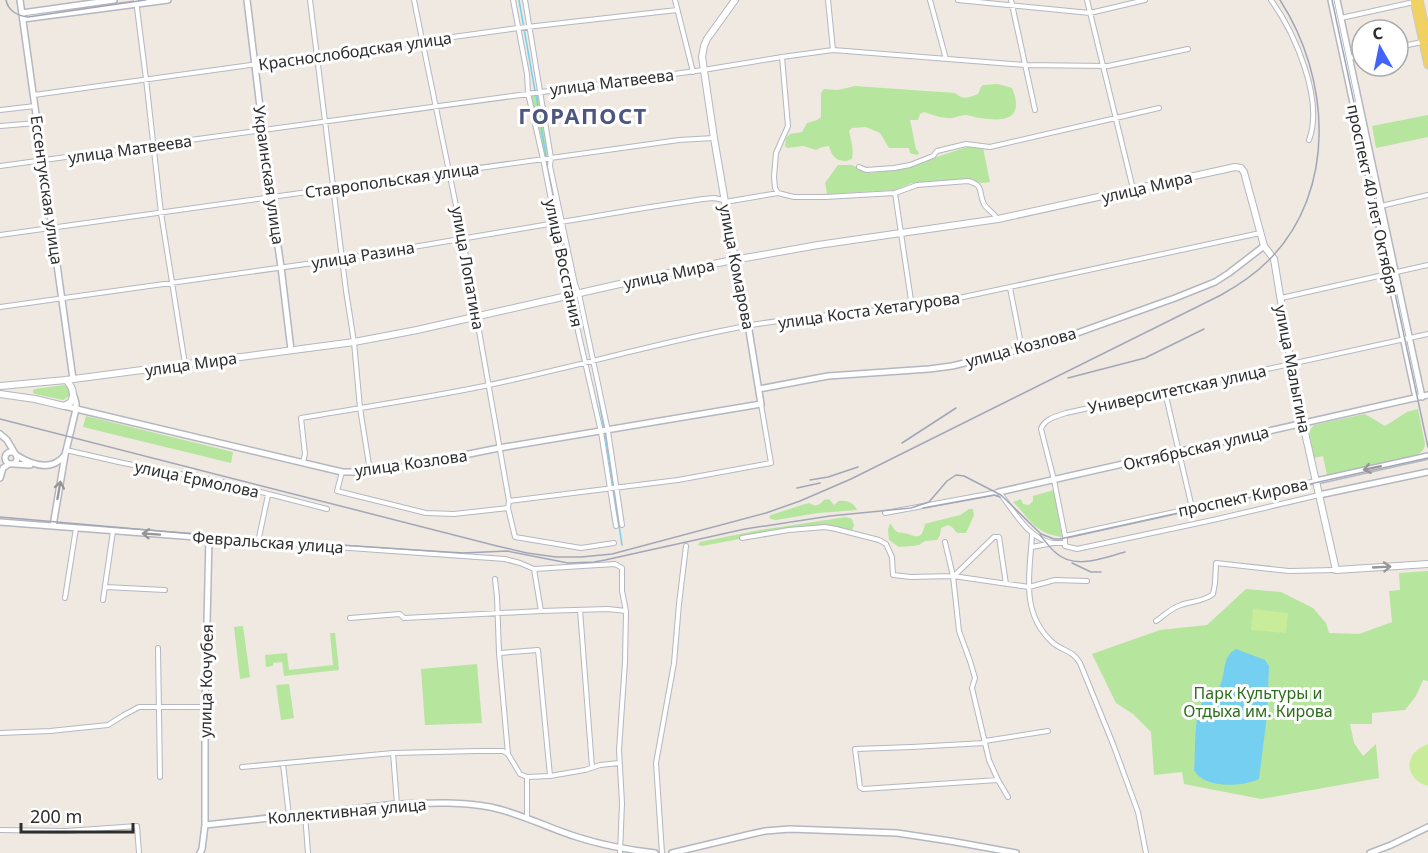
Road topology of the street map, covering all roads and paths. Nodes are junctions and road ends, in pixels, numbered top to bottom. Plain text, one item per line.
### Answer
1 (21, 0) edge
2 (114, 0) edge
3 (168, 0) edge
4 (246, 0) edge
5 (310, 0) edge
6 (414, 0) edge
7 (513, 0) edge
8 (525, 0) edge
9 (675, 0) edge
10 (735, 0) edge
11 (828, 0) edge
12 (930, 0) edge
13 (958, 0) edge
14 (1087, 0) edge
15 (1145, 0) edge
16 (1271, 0) edge
17 (1331, 0) edge
18 (1337, 0) edge
19 (1416, 1) edge
20 (136, 2) edge
21 (1011, 2) edge
22 (677, 9) junction
23 (1090, 13) junction
24 (23, 16) junction
25 (1341, 18) junction
26 (529, 27) junction
27 (520, 28) junction
28 (1426, 41) edge
29 (423, 42) junction
30 (1410, 44) edge
31 (1188, 49) dead end
32 (833, 50) junction
33 (317, 57) junction
34 (782, 57) junction
35 (1349, 58) joint
36 (946, 59) junction
37 (254, 65) junction
38 (1025, 65) junction
39 (1103, 65) junction
40 (1428, 65) edge
41 (703, 70) junction
42 (693, 72) junction
43 (146, 79) junction
44 (541, 92) junction
45 (530, 93) junction
46 (34, 95) junction
47 (35, 106) junction
48 (437, 107) junction
49 (1158, 108) dead end
50 (0, 110) edge
51 (1035, 110) dead end
52 (1117, 118) junction
53 (325, 121) junction
54 (37, 123) junction
55 (0, 126) edge
56 (262, 130) junction
57 (714, 138) junction
58 (1309, 140) dead end
59 (153, 146) junction
60 (547, 158) junction
61 (42, 161) junction
62 (0, 166) edge
63 (859, 167) dead end
64 (450, 171) junction
65 (1244, 172) joint
66 (334, 189) junction
67 (1133, 190) junction
68 (778, 193) junction
69 (894, 193) junction
70 (1428, 195) edge
71 (271, 198) junction
72 (724, 201) junction
73 (1381, 206) junction
74 (160, 213) junction
75 (998, 219) junction
76 (558, 223) junction
77 (52, 228) junction
78 (1260, 233) junction
79 (900, 234) junction
80 (0, 235) edge
81 (463, 240) junction
82 (1264, 246) junction
83 (342, 259) junction
84 (735, 260) junction
85 (1428, 265) edge
86 (281, 267) junction
87 (1393, 273) junction
88 (172, 282) junction
89 (1010, 288) junction
90 (579, 294) junction
91 (570, 296) junction
92 (1280, 298) junction
93 (61, 299) junction
94 (0, 307) edge
95 (912, 307) junction
96 (477, 317) junction
97 (748, 326) junction
98 (1428, 334) edge
99 (1406, 339) junction
100 (354, 342) junction
101 (1022, 349) junction
102 (291, 350) junction
103 (590, 361) junction
104 (1291, 363) junction
105 (185, 365) junction
106 (91, 377) junction
107 (70, 380) junction
108 (36, 383) junction
109 (488, 385) junction
110 (0, 386) edge
111 (759, 388) junction
112 (1165, 392) junction
113 (0, 393) edge
114 (74, 394) junction
115 (1422, 397) edge
116 (35, 399) junction
117 (761, 404) junction
118 (64, 406) junction
119 (360, 408) junction
120 (76, 409) junction
121 (1303, 424) junction
122 (604, 431) junction
123 (0, 435) edge
124 (499, 448) junction
125 (1179, 451) junction
126 (66, 452) junction
127 (16, 455) junction
128 (1428, 456) edge
129 (8, 460) junction
130 (303, 462) junction
131 (64, 464) junction
132 (370, 471) junction
133 (342, 472) junction
134 (1428, 472) edge
135 (0, 478) edge
136 (1054, 480) junction
137 (1316, 480) junction
138 (613, 489) junction
139 (999, 492) junction
140 (268, 495) junction
141 (1319, 495) junction
142 (509, 501) junction
143 (508, 508) junction
144 (1192, 508) junction
145 (327, 509) dead end
146 (885, 513) dead end
147 (0, 522) edge
148 (622, 525) dead end
149 (53, 526) junction
150 (616, 526) dead end
151 (76, 528) junction
152 (114, 531) junction
153 (1032, 535) junction
154 (1067, 535) junction
155 (209, 538) junction
156 (742, 538) dead end
157 (258, 542) junction
158 (945, 542) dead end
159 (614, 543) dead end
160 (1053, 543) junction
161 (1065, 545) junction
162 (686, 546) dead end
163 (1032, 547) junction
164 (1428, 564) edge
165 (534, 569) junction
166 (1336, 570) junction
167 (953, 576) junction
168 (495, 579) dead end
169 (1087, 581) dead end
170 (1006, 584) junction
171 (105, 587) junction
172 (1029, 587) junction
173 (165, 590) dead end
174 (65, 598) dead end
175 (103, 600) dead end
176 (580, 610) junction
177 (541, 611) junction
178 (626, 611) junction
179 (497, 613) junction
180 (350, 618) dead end
181 (1156, 621) dead end
182 (158, 648) dead end
183 (499, 653) junction
184 (205, 707) junction
185 (159, 708) junction
186 (1048, 731) dead end
187 (0, 732) edge
188 (985, 742) junction
189 (393, 753) junction
190 (508, 754) junction
191 (619, 763) junction
192 (283, 764) junction
193 (242, 767) dead end
194 (592, 767) junction
195 (550, 776) junction
196 (160, 777) dead end
197 (527, 777) junction
198 (998, 780) junction
199 (1008, 797) dead end
200 (397, 804) junction
201 (305, 814) junction
202 (289, 816) junction
203 (526, 819) junction
204 (205, 825) junction
205 (1428, 827) edge
206 (0, 830) edge
207 (620, 850) edge
208 (139, 853) edge
209 (200, 853) edge
210 (308, 853) edge
211 (655, 853) edge
212 (662, 853) edge
213 (672, 853) edge
214 (1016, 853) edge
215 (1146, 853) edge
216 (1370, 853) edge

1 - 24 street, Ессентукская улица
2 - 24 street
3 - 20 street
4 - 37 street, Украинская улица
5 - 33 street
6 - 29 street, улица Лопатина
7 - 27 street, улица Восстания
8 - 26 street, улица Восстания
9 - 22 street
10 - 41 main road, улица Комарова
11 - 32 street
12 - 36 street
13 - 21 street
14 - 23 street
15 - 23 street
16 - 58 street
17 - 87 street, проспект 40 лет Октября
18 - 25 street, проспект 40 лет Октября
19 - 25 street
19 - 28 main road
20 - 24 street
20 - 43 street
21 - 23 street
21 - 38 street
22 - 26 street, Краснослободская улица
22 - 42 street
23 - 39 street
24 - 46 street, Ессентукская улица
25 - 35 street, проспект 40 лет Октября
26 - 27 street, Краснослободская улица
26 - 44 street, улица Восстания
27 - 29 street, Краснослободская улица
27 - 45 street, улица Восстания
28 - 30 street
28 - 40 main road
29 - 33 street, Краснослободская улица
29 - 48 street, улица Лопатина
31 - 39 street, улица Матвеева
32 - 34 street, улица Матвеева
32 - 36 street, улица Матвеева
33 - 37 street, Краснослободская улица
33 - 53 street
34 - 41 street, улица Матвеева
34 - 68 street
35 - 73 street, проспект 40 лет Октября
36 - 38 street, улица Матвеева
37 - 43 street, Краснослободская улица
37 - 56 street, Украинская улица
38 - 39 street, улица Матвеева
38 - 51 street
39 - 52 street
41 - 42 street, улица Матвеева
41 - 57 main road, улица Комарова
42 - 44 street, улица Матвеева
43 - 46 street, Краснослободская улица
43 - 59 street
44 - 45 street, улица Матвеева
44 - 60 street, улица Восстания
45 - 48 street, улица Матвеева
45 - 60 street, улица Восстания
46 - 47 street, Ессентукская улица
47 - 50 street
47 - 54 street, Ессентукская улица
48 - 53 street, улица Матвеева
48 - 64 street, улица Лопатина
49 - 52 street
52 - 63 street
52 - 67 street
53 - 56 street, улица Матвеева
53 - 66 street
54 - 55 street
54 - 61 street, Ессентукская улица
56 - 59 street, улица Матвеева
56 - 71 street, Украинская улица
57 - 60 street, Ставропольская улица
57 - 72 main road, улица Комарова
59 - 61 street, улица Матвеева
59 - 74 street
60 - 64 street, Ставропольская улица
60 - 76 street, улица Восстания
60 - 76 street, улица Восстания
61 - 62 street, улица Матвеева
61 - 77 street, Ессентукская улица
64 - 66 street, Ставропольская улица
64 - 81 street, улица Лопатина
65 - 67 main road, улица Мира
65 - 78 main road, улица Малыгина
66 - 71 street, Ставропольская улица
66 - 83 street
67 - 75 main road, улица Мира
68 - 69 street, улица Разина
68 - 72 street, улица Разина
69 - 75 street, улица Разина
69 - 79 street
70 - 73 street
71 - 74 street, Ставропольская улица
71 - 86 street, Украинская улица
72 - 76 street, улица Разина
72 - 84 main road, улица Комарова
73 - 87 street, проспект 40 лет Октября
74 - 77 street, Ставропольская улица
74 - 88 street
75 - 79 main road, улица Мира
76 - 81 street, улица Разина
76 - 90 street, улица Восстания
76 - 91 street, улица Восстания
77 - 80 street, Ставропольская улица
77 - 93 street, Ессентукская улица
78 - 82 main road, улица Малыгина
78 - 89 street, улица Коста Хетагурова
79 - 84 main road, улица Мира
79 - 95 street
81 - 83 street, улица Разина
81 - 96 street, улица Лопатина
82 - 92 main road, улица Малыгина
82 - 101 street, улица Козлова
83 - 86 street, улица Разина
83 - 100 street
84 - 90 main road, улица Мира
84 - 97 street, улица Комарова
85 - 87 street
86 - 88 street, улица Разина
86 - 102 street, Украинская улица
87 - 92 street
87 - 99 street, проспект 40 лет Октября
88 - 93 street, улица Разина
88 - 105 street
89 - 95 street, улица Коста Хетагурова
89 - 101 street
90 - 91 main road, улица Мира
90 - 103 street, улица Восстания
91 - 96 main road, улица Мира
91 - 103 street, улица Восстания
92 - 104 main road, улица Малыгина
93 - 94 street, улица Разина
93 - 107 street, Ессентукская улица
95 - 97 street, улица Коста Хетагурова
96 - 100 main road, улица Мира
96 - 109 street, улица Лопатина
97 - 103 street, улица Коста Хетагурова
97 - 111 street, улица Комарова
98 - 99 street, Университетская улица
99 - 104 street, Университетская улица
99 - 115 street, проспект 40 лет Октября
100 - 102 main road, улица Мира
100 - 119 street
101 - 111 street, улица Козлова
102 - 105 main road, улица Мира
103 - 109 street, улица Коста Хетагурова
103 - 122 street, улица Восстания
103 - 122 street, улица Восстания
104 - 112 street, Университетская улица
104 - 121 main road, улица Малыгина
105 - 106 main road, улица Мира
106 - 107 main road, улица Мира
106 - 114 main road
107 - 108 main road, улица Мира
107 - 114 main road
108 - 110 main road, улица Мира
108 - 116 main road
109 - 119 street, улица Коста Хетагурова
109 - 124 street, улица Лопатина
111 - 117 street, улица Комарова
112 - 125 street
112 - 136 street, Университетская улица
113 - 116 main road
114 - 118 main road
114 - 120 street
115 - 121 street, Октябрьская улица
116 - 118 main road
117 - 122 street, улица Козлова
117 - 138 street, улица Комарова
118 - 120 street, улица Козлова
119 - 130 street, улица Коста Хетагурова
119 - 132 street
120 - 126 street
120 - 130 street, улица Козлова
121 - 125 street, Октябрьская улица
121 - 137 main road, улица Малыгина
122 - 124 street, улица Козлова
122 - 138 street, улица Восстания
123 - 127 street
123 - 129 street
124 - 132 street, улица Козлова
124 - 142 street, улица Лопатина
125 - 136 street, Октябрьская улица
125 - 144 street
126 - 127 street
126 - 131 street
126 - 140 street, улица Ермолова
127 - 129 street
127 - 129 street
128 -> 137 street, проспект Кирова
129 - 131 street
129 - 135 street
130 - 133 street, улица Козлова
149 -> 131 street
132 - 133 street, улица Козлова
133 - 143 street
134 - 141 street, проспект Кирова
136 - 139 street, Октябрьская улица
136 - 154 street
137 - 141 main road, улица Малыгина
137 - 144 street, проспект Кирова
138 - 142 street
138 - 148 street, улица Восстания
138 - 150 street, улица Восстания
139 - 146 street
139 - 153 street
140 - 145 street, улица Ермолова
140 - 157 street
141 - 161 street, проспект Кирова
141 - 166 main road, улица Малыгина
142 - 143 street, улица Лопатина
143 - 159 street, улица Лопатина
144 - 154 street, проспект Кирова
147 - 149 street, Февральская улица
149 - 151 street, Февральская улица
151 - 152 street, Февральская улица
151 - 174 street
155 -> 152 street, Февральская улица
152 - 171 street
153 - 160 street
153 - 163 street
154 - 161 street
155 - 157 street, Февральская улица
155 - 184 street, улица Кочубея
156 - 167 street
157 - 165 street, Февральская улица
158 - 167 street
160 - 161 street, проспект Кирова
160 - 163 street, проспект Кирова
162 - 212 street
163 - 172 street
166 -> 164 main road
165 - 177 street
165 - 178 street, Февральская улица
166 - 181 street
167 - 170 street
167 - 170 street
167 - 188 street
168 - 179 street
169 - 172 street
170 - 172 street
171 - 173 street
171 - 175 street
172 - 215 street
176 - 177 street
176 - 178 street
176 - 194 street
177 - 179 street
178 - 191 street
179 - 180 street
179 - 183 street
182 - 185 street
183 - 190 street
183 - 195 street
184 - 185 street
184 - 204 street, улица Кочубея
185 - 187 street
185 - 196 street
186 - 188 street
188 - 198 street
188 - 198 street
189 - 190 street
189 - 192 street
189 - 200 street
190 - 197 street
191 - 194 street
191 - 207 street
192 - 193 street
192 - 202 street
194 - 195 street
195 - 197 street
197 - 203 street
198 - 199 street
200 - 201 street, Коллективная улица
200 - 203 street, Коллективная улица
201 - 202 street, Коллективная улица
201 - 210 street
202 - 204 street, Коллективная улица
203 - 207 street, Коллективная улица
204 - 209 street
205 - 216 street
206 - 208 street
207 - 211 street, Коллективная улица
213 - 214 street

